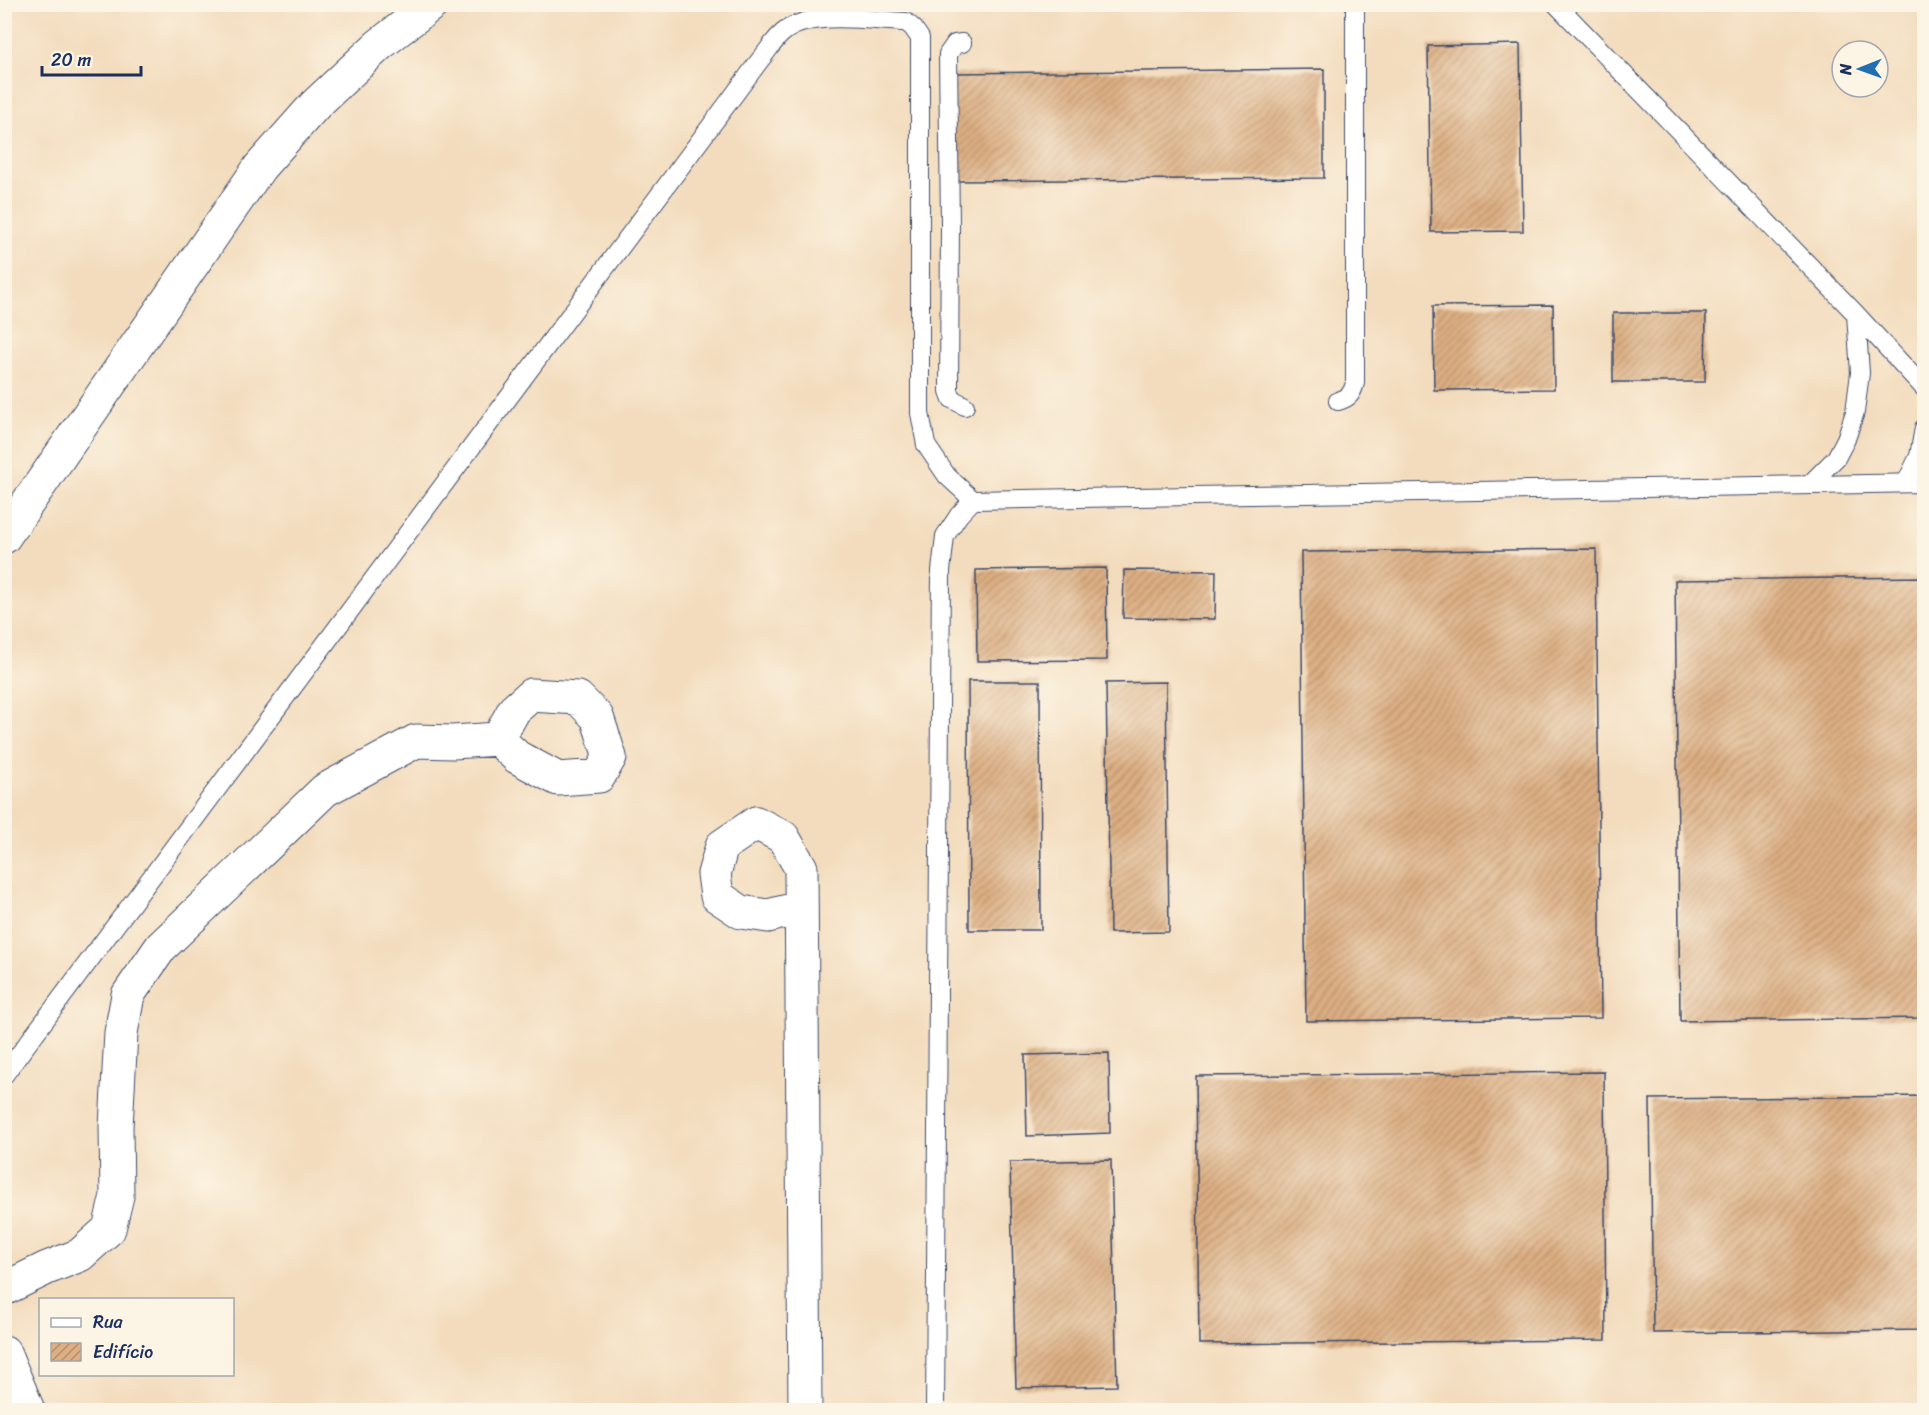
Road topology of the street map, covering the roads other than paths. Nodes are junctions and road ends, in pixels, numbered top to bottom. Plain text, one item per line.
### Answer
1 (432, 4) edge
2 (1355, 4) edge
3 (1556, 4) edge
4 (962, 43) dead end
5 (1856, 314) junction
6 (1924, 388) edge
7 (1338, 401) dead end
8 (1924, 405) edge
9 (965, 406) dead end
10 (1924, 428) edge
11 (1906, 483) junction
12 (1924, 483) edge
13 (1809, 484) junction
14 (973, 500) junction
15 (4, 537) edge
16 (498, 739) dead end
17 (800, 908) dead end
18 (4, 1075) edge
19 (4, 1288) edge
20 (4, 1352) edge
21 (28, 1410) edge
22 (805, 1410) edge
23 (935, 1410) edge

1 - 15 street
2 - 7 lane
3 - 5 lane
4 - 9 lane
5 - 6 lane
5 - 13 lane
6 - 8 lane
10 - 11 lane
11 - 12 lane
11 - 13 lane
13 - 14 lane
14 - 18 lane
14 - 23 lane
16 - 19 street
17 - 22 street
20 - 21 street

